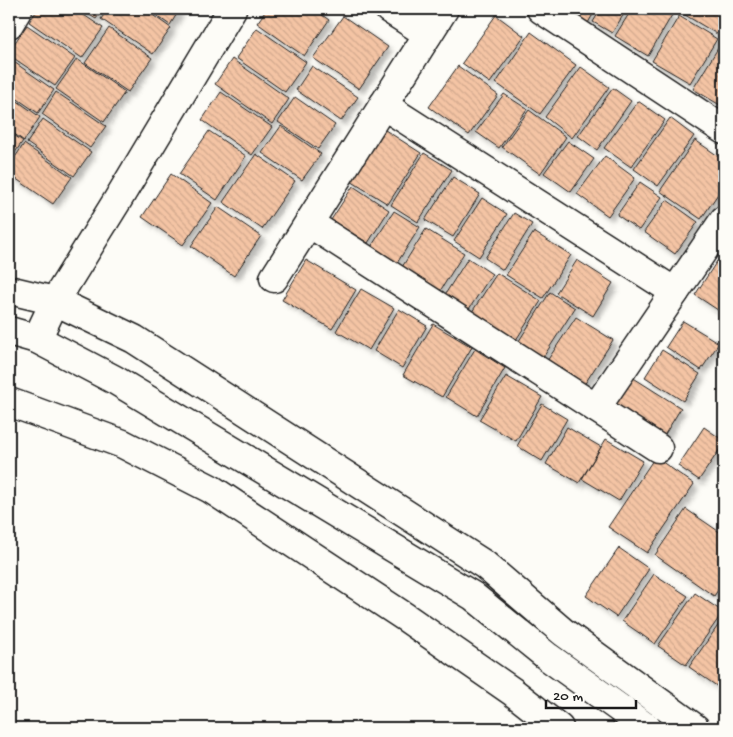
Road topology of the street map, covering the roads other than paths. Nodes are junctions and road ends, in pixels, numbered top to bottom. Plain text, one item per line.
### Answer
1 (18, 9) edge
2 (232, 9) edge
3 (389, 9) edge
4 (444, 9) edge
5 (541, 9) edge
6 (9, 24) edge
7 (428, 34) junction
8 (383, 105) junction
9 (724, 130) edge
10 (724, 220) edge
11 (309, 223) junction
12 (274, 278) dead end
13 (9, 290) edge
14 (675, 292) junction
15 (55, 301) junction
16 (9, 331) edge
17 (38, 339) junction
18 (9, 402) edge
19 (596, 408) junction
20 (658, 448) dead end
21 (437, 535) junction
22 (418, 563) junction
23 (559, 728) edge
24 (647, 728) edge
25 (695, 728) edge

1 - 6 street
2 - 15 street
3 - 7 street
4 - 7 street
5 - 9 street
7 - 8 street
8 - 11 street
8 - 14 street
10 - 14 street
11 - 12 street
11 - 19 street
13 - 15 street
14 - 19 street
15 - 17 street
15 - 21 street
16 - 17 street
17 - 22 street
18 - 23 street
19 - 20 street
21 - 22 street
21 - 25 street
22 - 24 street

